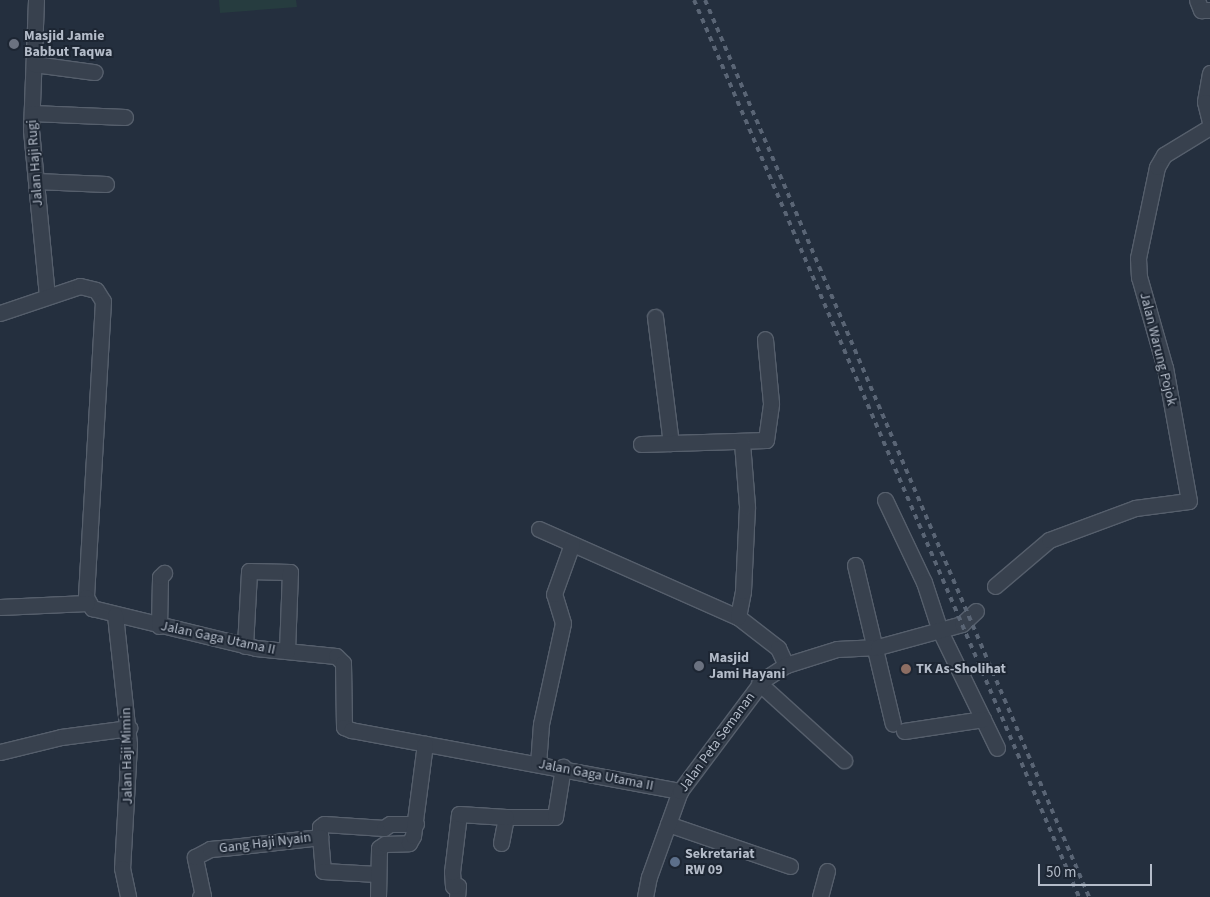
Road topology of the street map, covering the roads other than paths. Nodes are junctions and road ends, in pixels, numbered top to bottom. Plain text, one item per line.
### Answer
1 (36, 0) edge
2 (1197, 0) edge
3 (1210, 10) edge
4 (34, 64) junction
5 (94, 72) dead end
6 (1210, 73) edge
7 (32, 112) junction
8 (125, 117) dead end
9 (1210, 122) edge
10 (1210, 127) edge
11 (36, 181) junction
12 (106, 184) dead end
13 (47, 296) junction
14 (0, 313) edge
15 (655, 317) dead end
16 (765, 339) dead end
17 (671, 443) junction
18 (742, 443) junction
19 (641, 444) dead end
20 (885, 500) dead end
21 (539, 529) dead end
22 (572, 544) junction
23 (855, 565) dead end
24 (164, 573) dead end
25 (994, 586) dead end
26 (87, 604) junction
27 (0, 606) edge
28 (976, 611) dead end
29 (115, 615) junction
30 (738, 617) junction
31 (159, 626) junction
32 (940, 631) junction
33 (245, 646) junction
34 (873, 647) junction
35 (287, 652) junction
36 (786, 665) junction
37 (759, 684) junction
38 (984, 719) junction
39 (129, 728) junction
40 (425, 744) junction
41 (997, 748) dead end
42 (0, 752) edge
43 (844, 760) dead end
44 (538, 764) junction
45 (563, 767) junction
46 (680, 791) junction
47 (506, 816) junction
48 (416, 824) junction
49 (668, 824) junction
50 (384, 828) junction
51 (320, 837) junction
52 (500, 843) dead end
53 (382, 845) junction
54 (790, 866) dead end
55 (827, 871) dead end
56 (377, 874) junction
57 (128, 897) edge
58 (202, 897) edge
59 (378, 897) edge
60 (457, 897) edge
61 (645, 897) edge
62 (820, 897) edge

1 - 4 street, Jalan Haji Rugi
2 - 3 street
4 - 5 street
4 - 7 street, Jalan Haji Rugi
6 - 9 street
7 - 8 street
7 - 11 street, Jalan Haji Rugi
10 - 25 street, Jalan Warung Pojok
11 - 12 street
11 - 13 street, Jalan Haji Rugi
13 - 14 street
13 - 26 street
15 - 17 street
16 - 18 street
17 - 18 street
17 - 19 street
18 - 30 street
20 - 32 street
21 - 22 street
22 - 30 street
22 - 44 street
23 - 34 street
24 - 31 street
26 - 27 street
26 - 29 street, Jalan Gaga Utama II
28 - 32 street, Jalan Peta Semanan
29 - 31 street, Jalan Gaga Utama II
29 - 39 street, Jalan Haji Mimin
30 - 36 street
31 - 33 street, Jalan Gaga Utama II
32 - 34 street, Jalan Peta Semanan
32 - 38 street
33 - 35 street, Jalan Gaga Utama II
33 - 35 street
34 - 36 street, Jalan Peta Semanan
34 - 38 street
35 - 40 street, Jalan Gaga Utama II
36 - 37 street, Jalan Peta Semanan
37 - 43 street
37 - 46 street, Jalan Peta Semanan
38 - 41 street
39 - 42 street
39 - 57 street, Jalan Haji Mimin
40 - 44 street, Jalan Gaga Utama II
40 - 48 street
44 - 45 street, Jalan Gaga Utama II
45 - 46 street, Jalan Gaga Utama II
45 - 47 street
46 - 49 street, Jalan Peta Semanan
47 - 52 street
47 - 60 street
48 - 50 street
48 - 53 street
49 - 54 street
49 - 61 street, Jalan Peta Semanan
50 - 51 street
50 - 53 street
51 - 56 street, Gang Haji Nyain
51 - 58 street, Gang Haji Nyain
53 - 56 street
55 - 62 street
56 - 59 street

